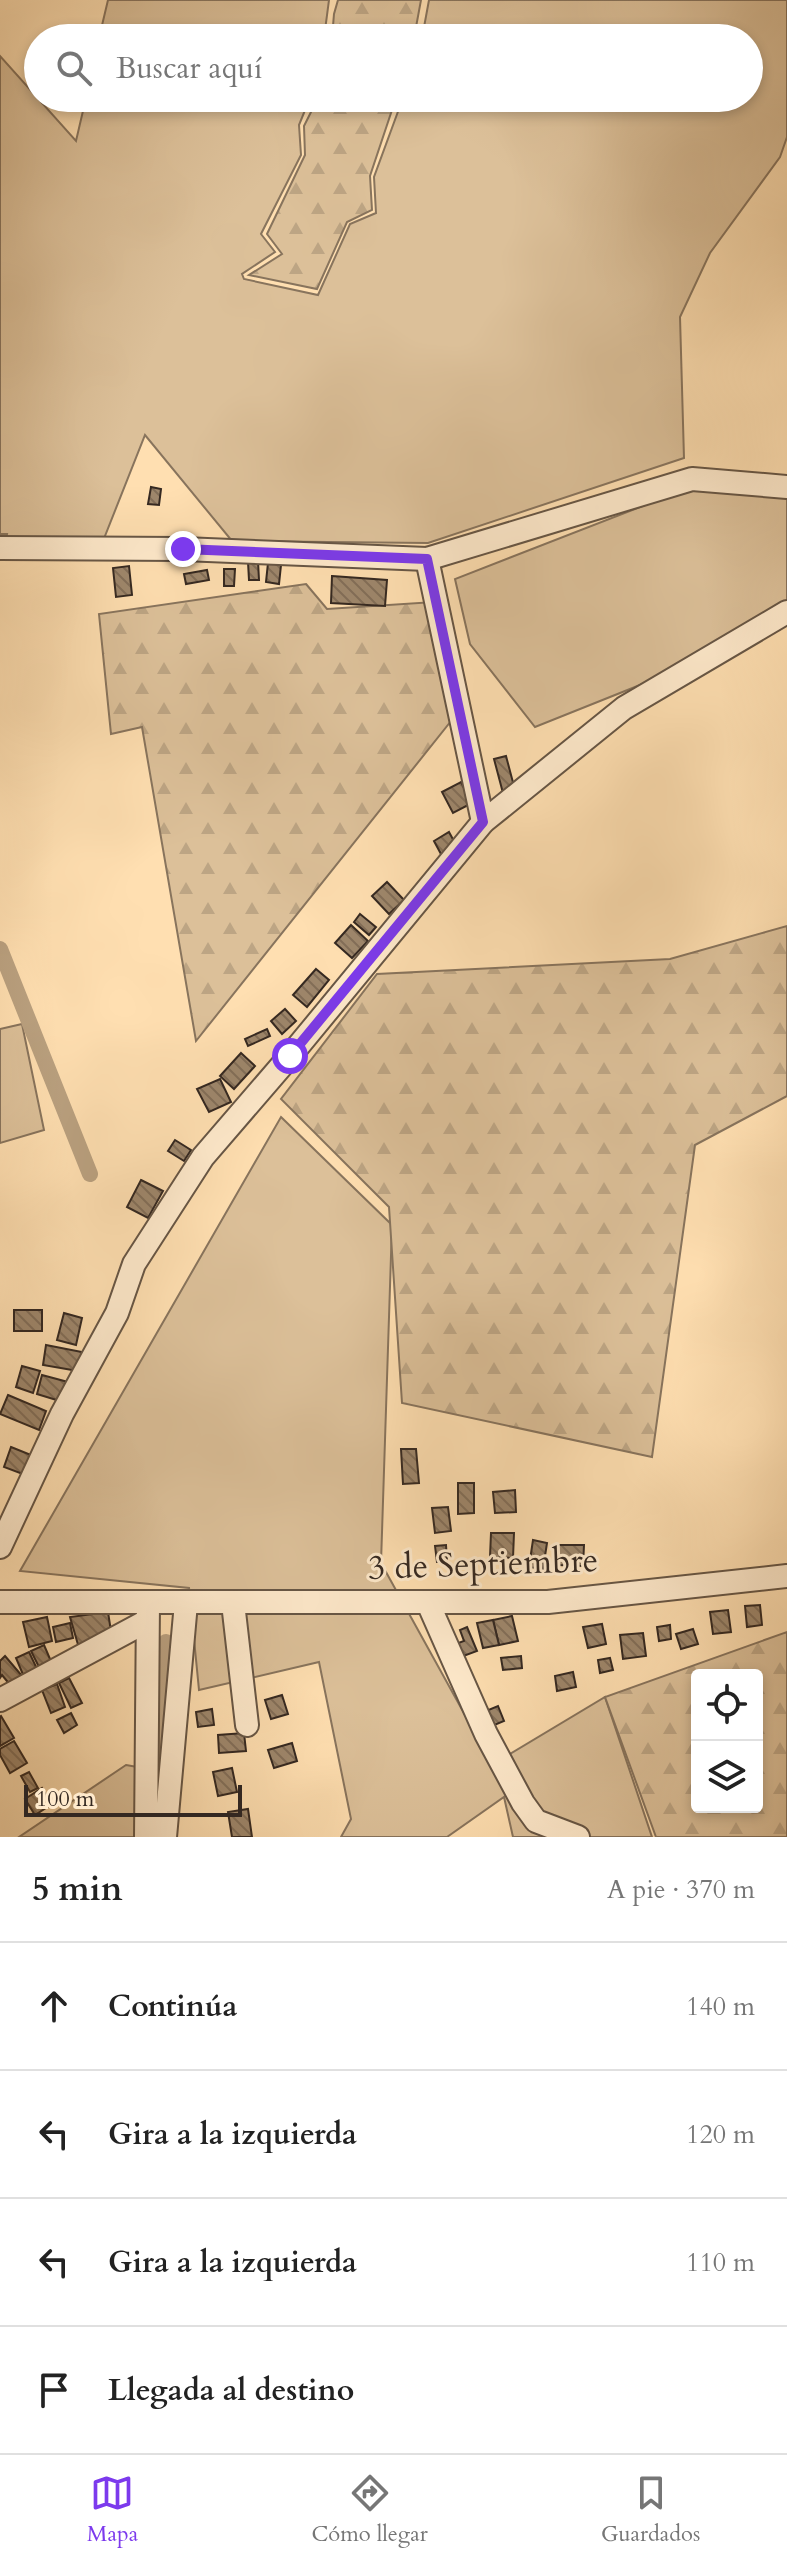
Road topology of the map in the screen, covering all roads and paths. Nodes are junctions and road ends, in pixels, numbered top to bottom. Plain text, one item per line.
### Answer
1 (787, 487) edge
2 (0, 548) edge
3 (427, 559) junction
4 (787, 612) edge
5 (483, 822) junction
6 (0, 1547) edge
7 (787, 1576) edge
8 (0, 1602) edge
9 (183, 1603) junction
10 (233, 1603) junction
11 (428, 1603) junction
12 (148, 1612) junction
13 (0, 1700) edge
14 (247, 1725) dead end
15 (146, 1837) edge
16 (165, 1837) edge
17 (578, 1837) edge

1 - 3 street
2 - 3 street
3 - 5 street
4 - 5 street
5 - 6 street
7 - 11 street, 3 de Septiembre
8 - 12 street, 3 de Septiembre
9 - 10 street, 3 de Septiembre
9 - 12 street, 3 de Septiembre
9 - 16 street
10 - 11 street, 3 de Septiembre
10 - 14 street
11 - 17 street
12 - 13 street
12 - 15 street

